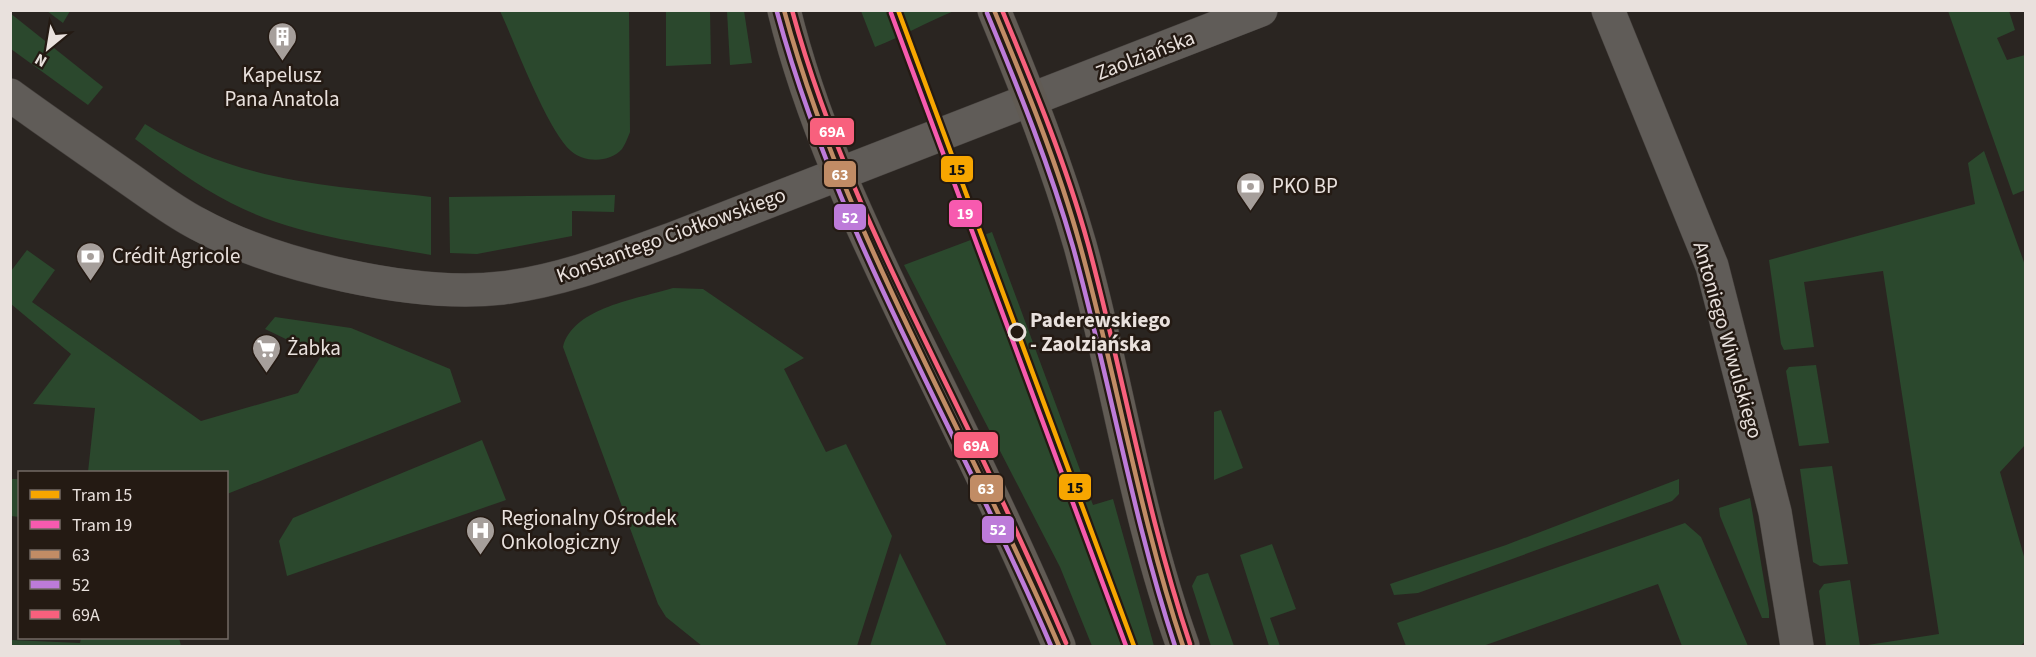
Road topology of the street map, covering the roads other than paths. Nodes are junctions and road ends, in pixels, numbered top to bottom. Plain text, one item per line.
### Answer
1 (784, 10) edge
2 (994, 10) edge
3 (1261, 10) edge
4 (1608, 10) edge
5 (10, 95) edge
6 (1030, 99) junction
7 (839, 173) junction
8 (1059, 646) edge
9 (1183, 646) edge
10 (1797, 646) edge

1 - 7 main road
2 - 6 main road
3 - 6 street, Zaolziańska
4 - 10 street, Antoniego Wiwulskiego
5 - 7 street, Konstantego Ciołkowskiego
6 - 7 street, Zaolziańska
6 - 9 main road
7 - 8 main road

